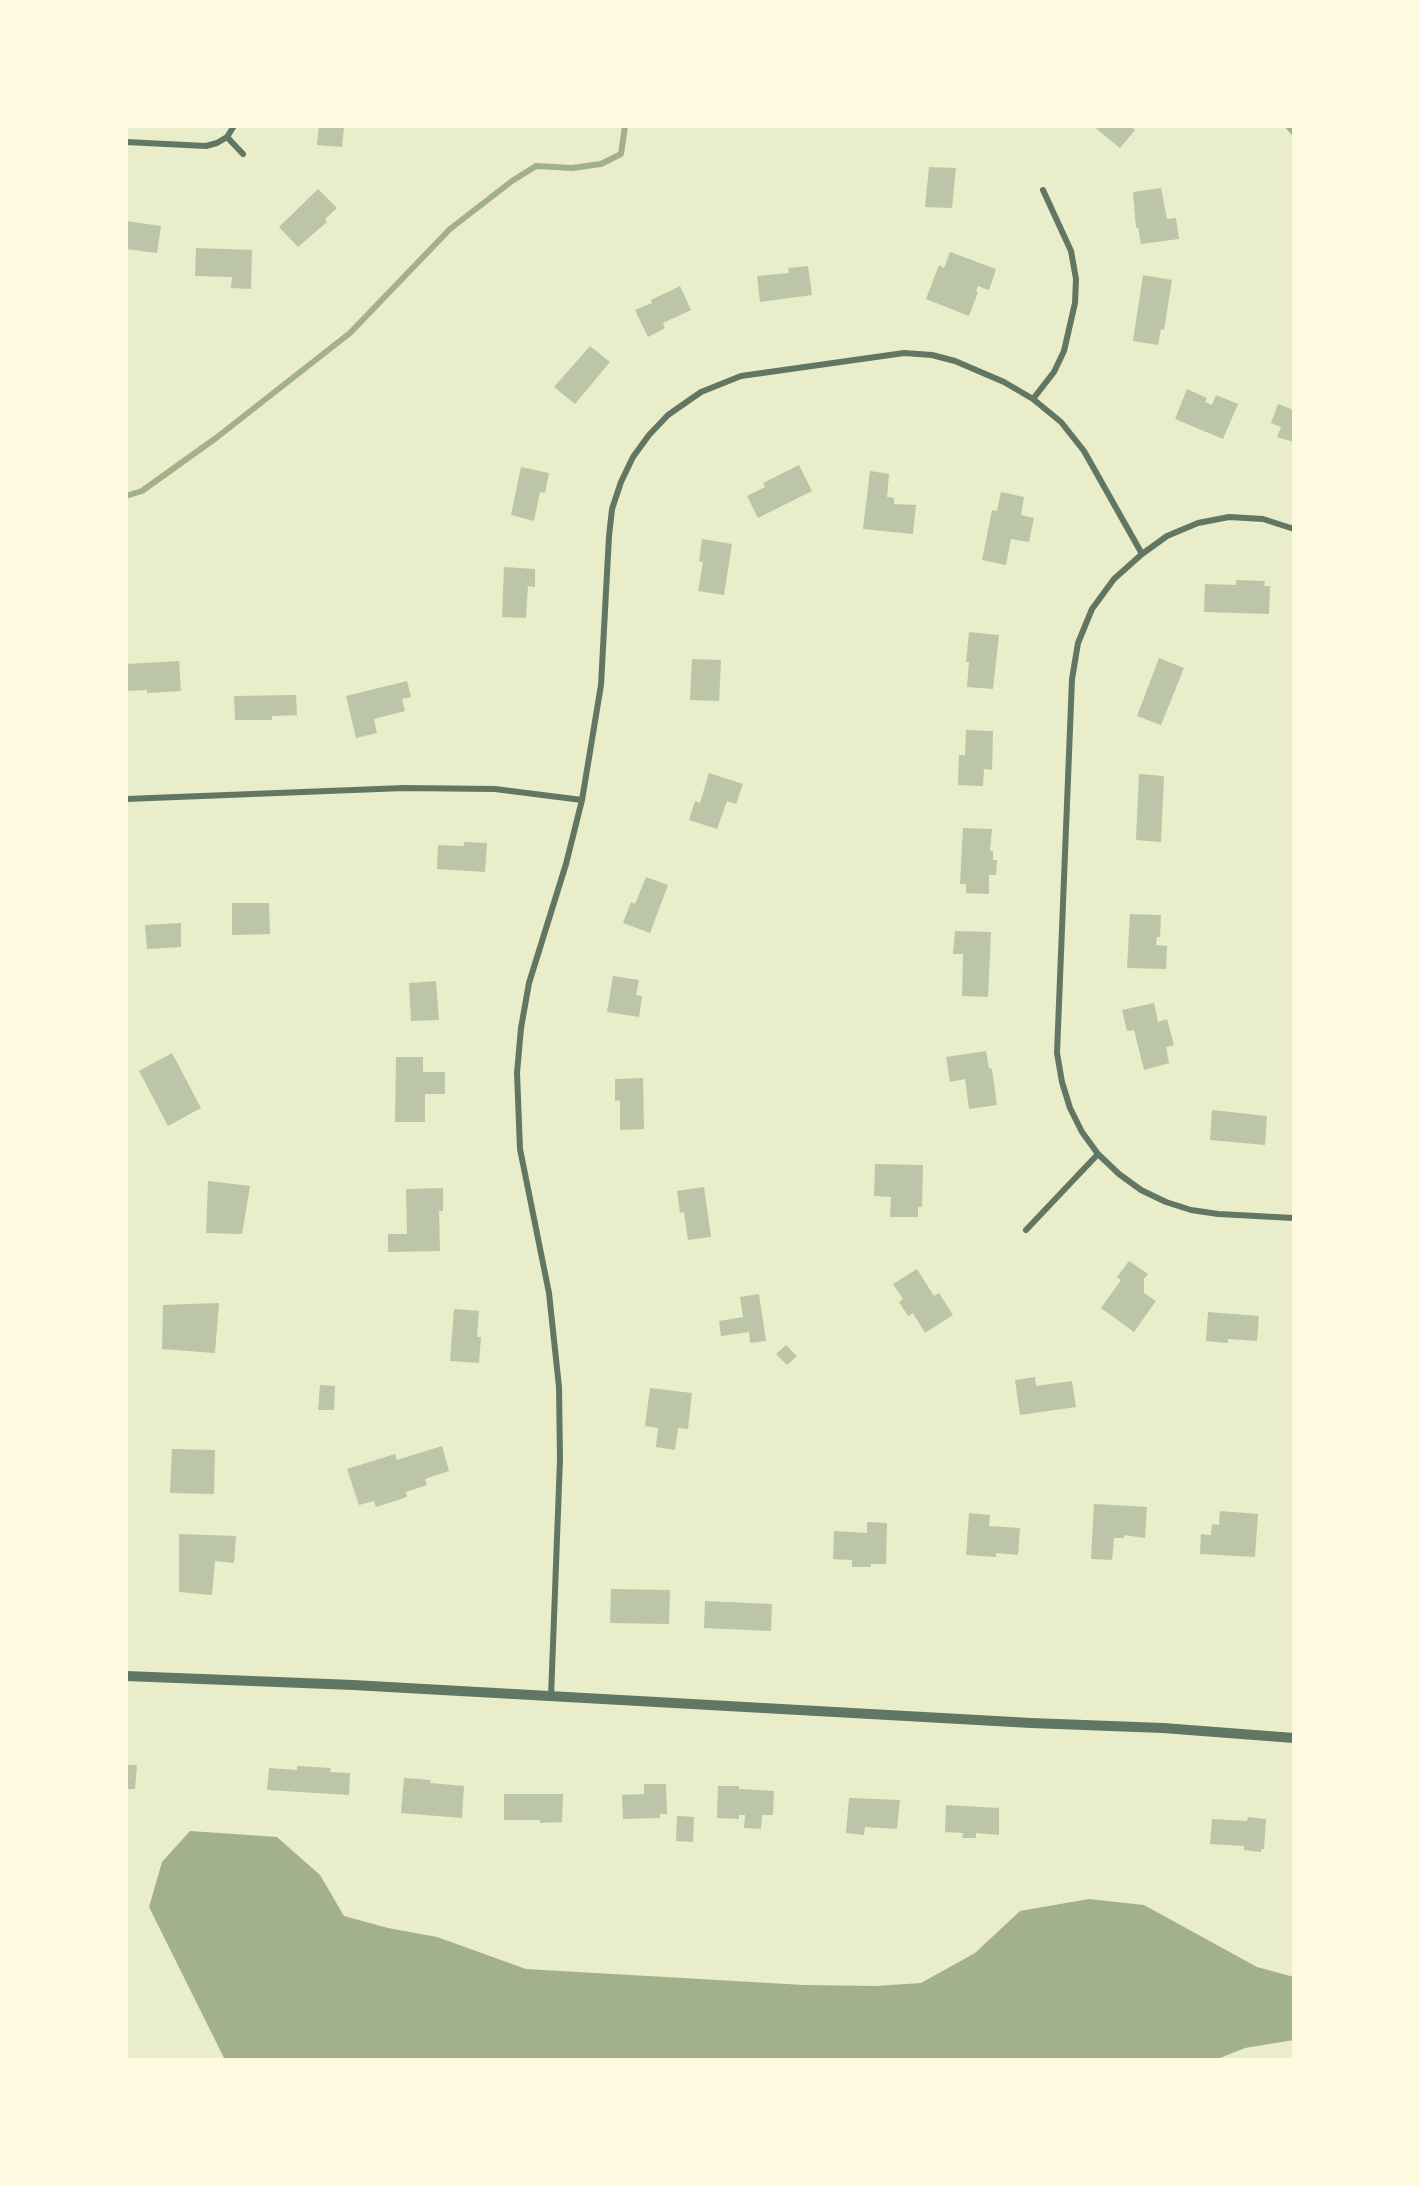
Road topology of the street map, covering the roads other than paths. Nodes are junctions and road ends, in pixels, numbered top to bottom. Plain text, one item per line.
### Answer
1 (234, 126) edge
2 (227, 137) junction
3 (126, 142) edge
4 (243, 154) dead end
5 (1043, 190) dead end
6 (1033, 399) junction
7 (1294, 530) edge
8 (1142, 554) junction
9 (126, 799) edge
10 (582, 800) junction
11 (1098, 1154) junction
12 (1294, 1218) edge
13 (1026, 1230) dead end
14 (126, 1676) edge
15 (551, 1697) junction
16 (1294, 1738) edge

1 - 2 street
2 - 3 street
2 - 4 street
5 - 6 street
6 - 8 street
6 - 10 street
7 - 8 street
8 - 11 street
9 - 10 street
10 - 15 street
11 - 12 street
11 - 13 street
14 - 15 street
15 - 16 street

